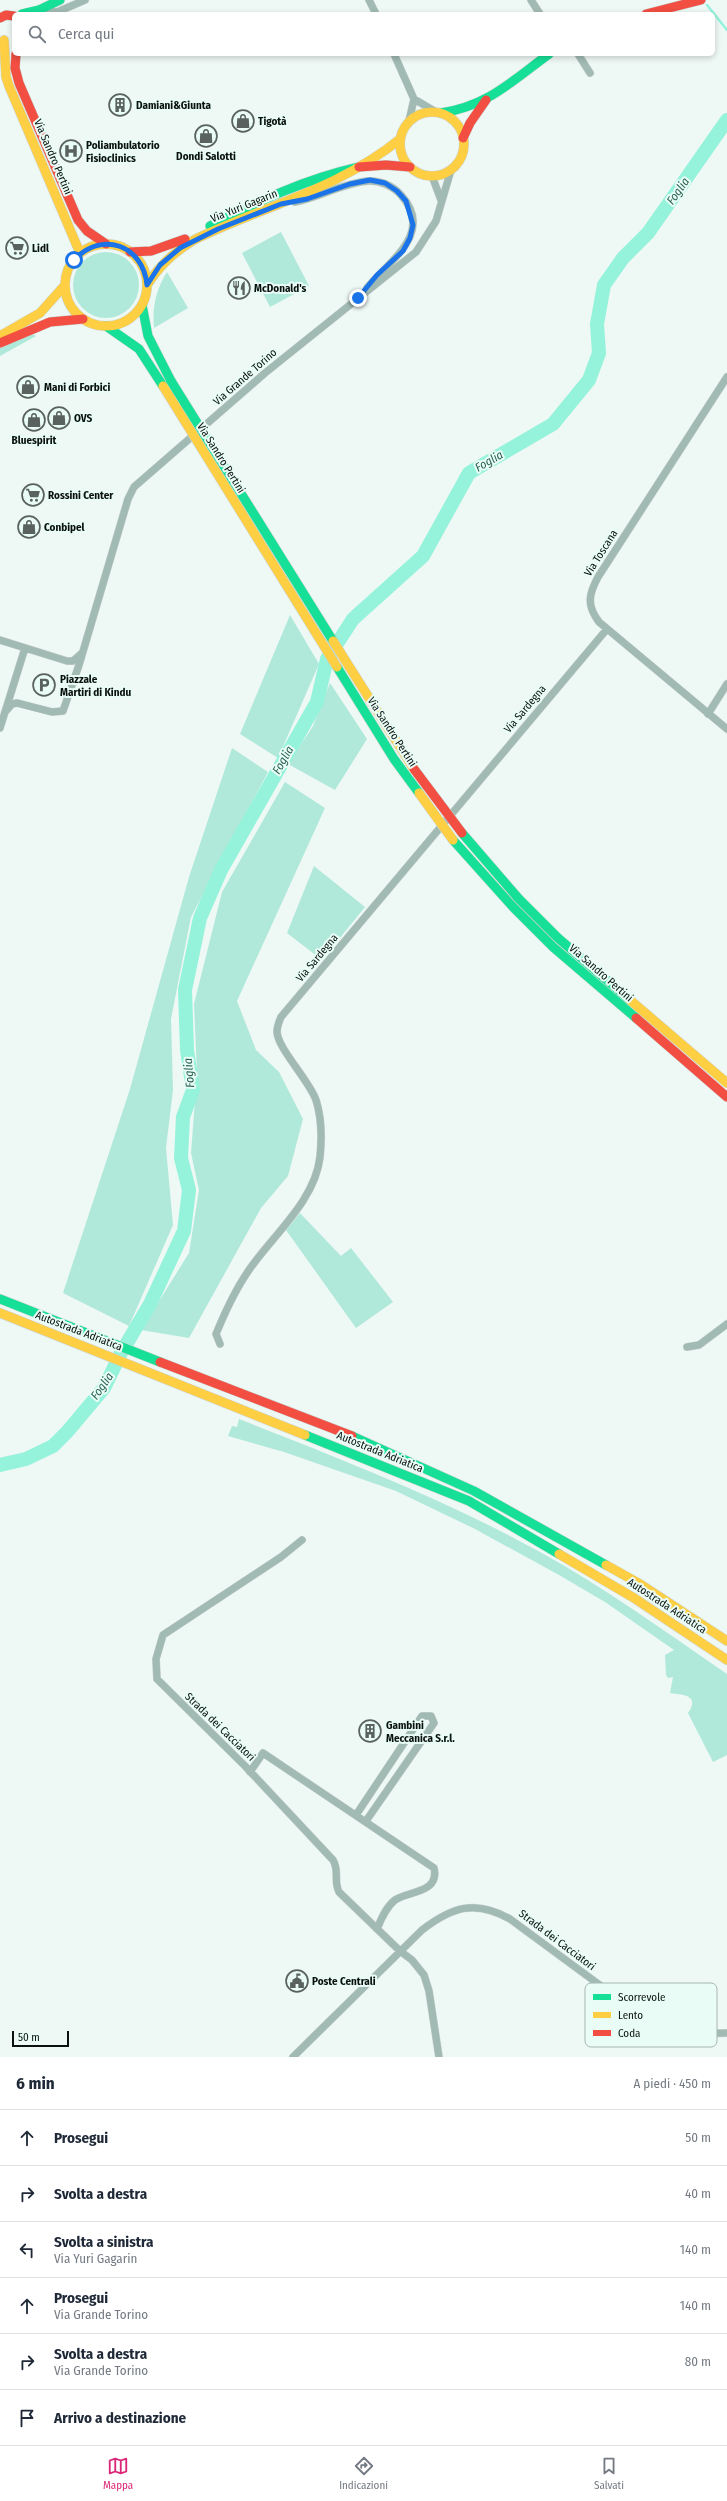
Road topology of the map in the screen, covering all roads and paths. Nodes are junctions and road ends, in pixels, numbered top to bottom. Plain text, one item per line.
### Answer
1 (60, 0) edge
2 (85, 0) edge
3 (370, 0) edge
4 (531, 0) edge
5 (701, 0) edge
6 (37, 12) edge
7 (375, 12) edge
8 (539, 12) edge
9 (654, 12) edge
10 (12, 16) edge
11 (0, 18) edge
12 (2, 39) edge
13 (16, 56) edge
14 (395, 56) edge
15 (546, 56) edge
16 (579, 56) edge
17 (0, 61) edge
18 (6, 70) junction
19 (590, 73) dead end
20 (414, 99) junction
21 (486, 100) junction
22 (439, 113) junction
23 (409, 122) junction
24 (463, 138) junction
25 (400, 139) junction
26 (362, 166) junction
27 (410, 167) junction
28 (451, 170) junction
29 (432, 176) junction
30 (441, 200) junction
31 (281, 204) junction
32 (106, 244) junction
33 (130, 252) junction
34 (80, 253) junction
35 (65, 285) junction
36 (147, 285) junction
37 (358, 298) junction
38 (142, 305) junction
39 (83, 318) junction
40 (106, 326) junction
41 (3, 334) edge
42 (0, 343) edge
43 (727, 378) edge
44 (606, 629) junction
45 (0, 640) edge
46 (25, 648) junction
47 (83, 653) junction
48 (727, 684) edge
49 (5, 712) junction
50 (708, 714) junction
51 (0, 728) edge
52 (727, 729) edge
53 (727, 1083) edge
54 (727, 1097) edge
55 (0, 1299) edge
56 (0, 1313) edge
57 (727, 1324) edge
58 (220, 1344) dead end
59 (687, 1347) dead end
60 (302, 1540) dead end
61 (727, 1641) edge
62 (727, 1660) edge
63 (250, 1772) junction
64 (356, 1815) junction
65 (366, 1821) junction
66 (377, 1929) junction
67 (400, 1951) junction
68 (597, 1983) edge
69 (717, 2033) edge
70 (727, 2033) edge
71 (293, 2057) edge
72 (439, 2057) edge

1 - 6 main road
2 - 6 street
3 - 7 street
4 - 8 street
5 - 9 main road
10 - 11 main road
12 - 18 main road, Via Sandro Pertini
13 - 32 main road, Via Sandro Pertini
14 - 20 street
15 - 21 main road
16 - 19 street
17 - 18 main road, Via Sandro Pertini
18 - 34 main road, Via Sandro Pertini
20 - 22 street
20 - 23 street, Via Yuri Gagarin
21 - 22 main road
21 - 24 main road
22 - 23 main road
22 - 24 main road
23 - 25 main road, Via Yuri Gagarin
24 - 28 main road
25 - 26 main road, Via Yuri Gagarin
25 - 27 main road
26 - 27 main road, Via Yuri Gagarin
26 - 31 main road, Via Yuri Gagarin
26 - 33 main road, Via Yuri Gagarin
27 - 29 main road, Via Yuri Gagarin
28 - 29 main road
28 - 30 street, Via Grande Torino
29 - 30 street
30 - 37 street, Via Grande Torino
31 - 36 main road, Via Yuri Gagarin
31 - 37 street, Via Grande Torino
32 - 33 main road
32 - 34 main road
33 - 36 main road
34 - 35 main road
35 - 39 main road
35 - 41 main road
36 - 38 main road
37 - 47 street, Via Grande Torino
38 - 40 main road
38 - 53 main road, Via Sandro Pertini, bridge
39 - 40 main road
39 - 42 main road
40 - 54 main road, Via Sandro Pertini, bridge
43 - 44 street, Via Toscana
44 - 50 street, Via Toscana
44 - 58 street, Via Sardegna
45 - 46 street
46 - 47 street
46 - 49 street
47 - 49 street, Via Grande Torino
48 - 50 street
49 - 51 street
50 - 52 street, Via Toscana
55 - 61 main road, Autostrada Adriatica
56 - 62 main road, Autostrada Adriatica
57 - 59 street
60 - 63 street, Strada dei Cacciatori
63 - 64 street
63 - 66 street, Strada dei Cacciatori
64 - 65 street
64 - 65 street
65 - 66 street
66 - 67 street, Strada dei Cacciatori
67 - 68 street, Strada dei Cacciatori
67 - 71 street, Strada dei Cacciatori
67 - 72 street, Strada dei Cacciatori
69 - 70 street, Strada dei Cacciatori

